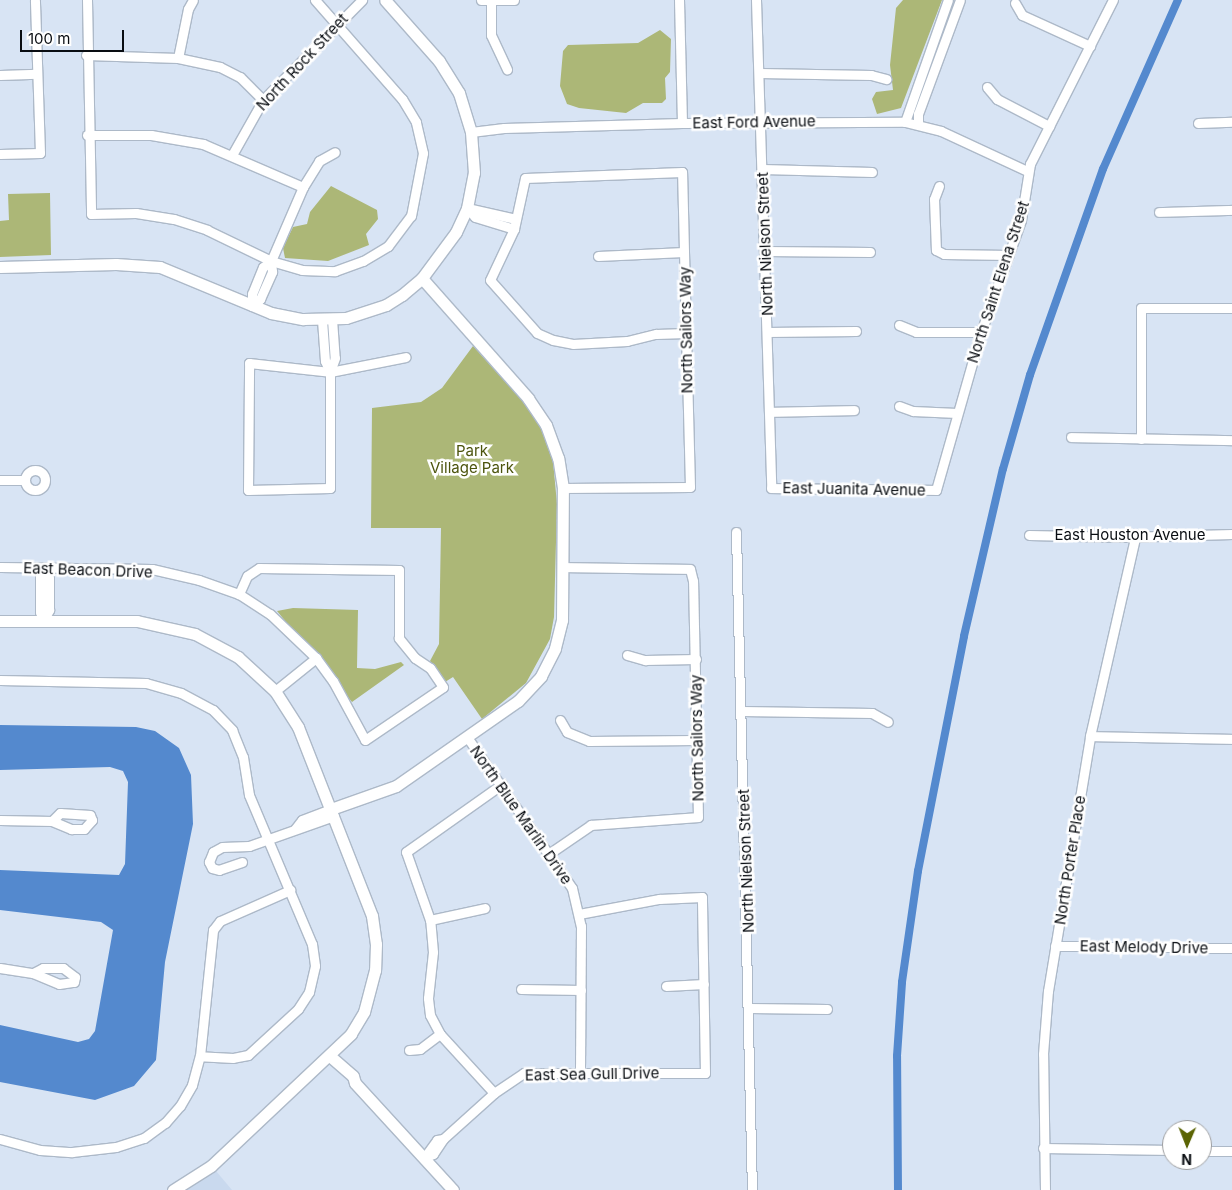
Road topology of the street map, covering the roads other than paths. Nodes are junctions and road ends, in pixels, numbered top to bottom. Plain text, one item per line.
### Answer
1 (35, 0) edge
2 (87, 0) edge
3 (193, 0) edge
4 (315, 0) edge
5 (362, 0) edge
6 (385, 0) edge
7 (486, 0) edge
8 (514, 0) edge
9 (679, 0) edge
10 (756, 0) edge
11 (948, 0) edge
12 (960, 0) edge
13 (1113, 0) edge
14 (1015, 3) dead end
15 (336, 24) junction
16 (1090, 46) junction
17 (86, 55) junction
18 (178, 58) junction
19 (507, 70) dead end
20 (760, 73) junction
21 (37, 74) junction
22 (0, 75) edge
23 (886, 79) dead end
24 (987, 87) dead end
25 (262, 100) junction
26 (761, 122) junction
27 (905, 122) junction
28 (1232, 122) edge
29 (682, 123) junction
30 (918, 123) junction
31 (1198, 123) dead end
32 (1049, 126) junction
33 (471, 132) junction
34 (87, 136) junction
35 (335, 152) dead end
36 (0, 154) edge
37 (232, 155) junction
38 (763, 169) junction
39 (872, 172) dead end
40 (1027, 172) junction
41 (939, 186) dead end
42 (303, 188) junction
43 (467, 208) junction
44 (1232, 210) edge
45 (1159, 212) dead end
46 (516, 219) junction
47 (514, 229) junction
48 (765, 251) junction
49 (684, 252) junction
50 (870, 252) dead end
51 (1009, 255) junction
52 (598, 256) dead end
53 (271, 261) junction
54 (0, 267) edge
55 (422, 278) junction
56 (252, 306) junction
57 (1232, 308) edge
58 (327, 320) junction
59 (899, 325) dead end
60 (856, 331) dead end
61 (767, 332) junction
62 (981, 332) junction
63 (686, 333) junction
64 (406, 357) dead end
65 (330, 372) junction
66 (899, 406) dead end
67 (854, 410) dead end
68 (769, 412) junction
69 (957, 413) junction
70 (1071, 437) dead end
71 (1141, 438) junction
72 (1232, 440) edge
73 (0, 480) edge
74 (24, 480) dead end
75 (563, 488) junction
76 (771, 488) joint
77 (936, 490) joint
78 (736, 532) dead end
79 (1136, 534) junction
80 (1232, 534) edge
81 (1029, 535) dead end
82 (563, 567) junction
83 (0, 568) edge
84 (44, 568) junction
85 (239, 594) junction
86 (0, 620) edge
87 (44, 621) junction
88 (627, 655) dead end
89 (316, 658) junction
90 (696, 659) junction
91 (0, 680) edge
92 (275, 691) junction
93 (742, 711) junction
94 (560, 720) dead end
95 (888, 722) dead end
96 (1090, 736) junction
97 (468, 737) junction
98 (1232, 739) edge
99 (696, 740) junction
100 (502, 784) junction
101 (332, 813) junction
102 (0, 820) edge
103 (52, 821) dead end
104 (267, 841) junction
105 (550, 853) junction
106 (242, 862) dead end
107 (290, 890) junction
108 (485, 908) dead end
109 (579, 914) junction
110 (430, 920) junction
111 (1056, 946) junction
112 (1232, 948) edge
113 (0, 968) edge
114 (33, 973) dead end
115 (704, 984) junction
116 (666, 986) dead end
117 (520, 989) dead end
118 (581, 990) junction
119 (750, 1008) junction
120 (827, 1009) dead end
121 (440, 1034) junction
122 (409, 1050) dead end
123 (200, 1056) junction
124 (331, 1057) junction
125 (580, 1073) junction
126 (494, 1093) junction
127 (0, 1140) edge
128 (1043, 1148) junction
129 (1162, 1150) edge
130 (1212, 1151) edge
131 (1232, 1151) edge
132 (424, 1158) junction
133 (173, 1190) edge
134 (454, 1190) edge
135 (752, 1190) edge
136 (1045, 1190) edge

1 - 21 street
2 - 17 street
3 - 18 street
4 - 15 street
5 - 15 street, North Rock Street
6 - 33 street
7 - 8 street
7 - 19 street
9 - 29 street
10 - 20 street, North Nielson Street
11 - 27 street
12 - 30 street
13 - 16 street, North Saint Elena Street
14 - 16 street
15 - 25 street, North Rock Street
15 - 53 street
16 - 32 street, North Saint Elena Street
17 - 18 street
17 - 34 street
18 - 25 street
20 - 23 street
20 - 26 street, North Nielson Street
21 - 22 street
21 - 36 street
24 - 32 street
25 - 37 street, North Rock Street
26 - 27 street, East Ford Avenue
26 - 29 street, East Ford Avenue
26 - 38 street, North Nielson Street
27 - 30 street, East Ford Avenue
28 - 31 street
29 - 33 street, East Ford Avenue
30 - 40 street, East Ford Avenue
32 - 40 street, North Saint Elena Street
33 - 43 street
34 - 37 street
34 - 53 street
35 - 42 street
37 - 42 street
38 - 39 street
38 - 48 street, North Nielson Street
40 - 51 street, North Saint Elena Street
41 - 51 street
42 - 53 street
43 - 46 street
43 - 47 street
43 - 55 street
44 - 45 street
46 - 47 street
46 - 49 street, North Sailors Way
47 - 63 street
48 - 50 street
48 - 61 street, North Nielson Street
49 - 52 street
49 - 63 street, North Sailors Way
51 - 62 street, North Saint Elena Street
53 - 56 street
54 - 56 street
55 - 58 street
55 - 75 street
56 - 58 street
57 - 71 street
58 - 65 street
59 - 62 street
60 - 61 street
61 - 68 street, North Nielson Street
62 - 69 street, North Saint Elena Street
63 - 75 street, North Sailors Way
64 - 65 street
65 - 65 street
66 - 69 street
67 - 68 street
68 - 76 street, North Nielson Street
69 - 77 street, North Saint Elena Street
70 - 71 street
71 - 72 street
73 - 74 street
75 - 82 street
76 - 77 street, East Juanita Avenue
78 - 93 street, North Nielson Street
79 - 80 street, East Houston Avenue
79 - 81 street, East Houston Avenue
79 - 96 street, North Porter Place
82 - 90 street, North Sailors Way
82 - 97 street
83 - 84 street, East Beacon Drive
84 - 85 street, East Beacon Drive
84 - 87 street
85 - 89 street, East Beacon Drive
85 - 89 street, East Beacon Drive
86 - 87 street
87 - 92 street
88 - 90 street
89 - 92 street
90 - 99 street, North Sailors Way
91 - 104 street
92 - 101 street
93 - 95 street
93 - 119 street, North Nielson Street
94 - 99 street
96 - 98 street
96 - 111 street, North Porter Place
97 - 100 street, North Blue Marlin Drive
97 - 101 street
99 - 105 street, North Sailors Way
100 - 105 street, North Blue Marlin Drive
100 - 110 street
101 - 104 street
101 - 124 street
102 - 103 street
104 - 106 street
104 - 107 street
105 - 109 street, North Blue Marlin Drive
107 - 123 street
107 - 123 street
108 - 110 street
109 - 115 street
109 - 118 street, North Blue Marlin Drive
110 - 121 street
111 - 112 street, East Melody Drive
111 - 128 street, North Porter Place
113 - 114 street
115 - 116 street
115 - 125 street, East Sea Gull Drive
117 - 118 street
118 - 125 street, North Blue Marlin Drive
119 - 120 street
119 - 135 street, North Nielson Street
121 - 122 street
121 - 126 street
123 - 127 street
124 - 132 street
124 - 133 street
125 - 126 street, East Sea Gull Drive
126 - 132 street, East Sea Gull Drive
128 - 129 street
128 - 136 street, North Porter Place
130 - 131 street
132 - 134 street

